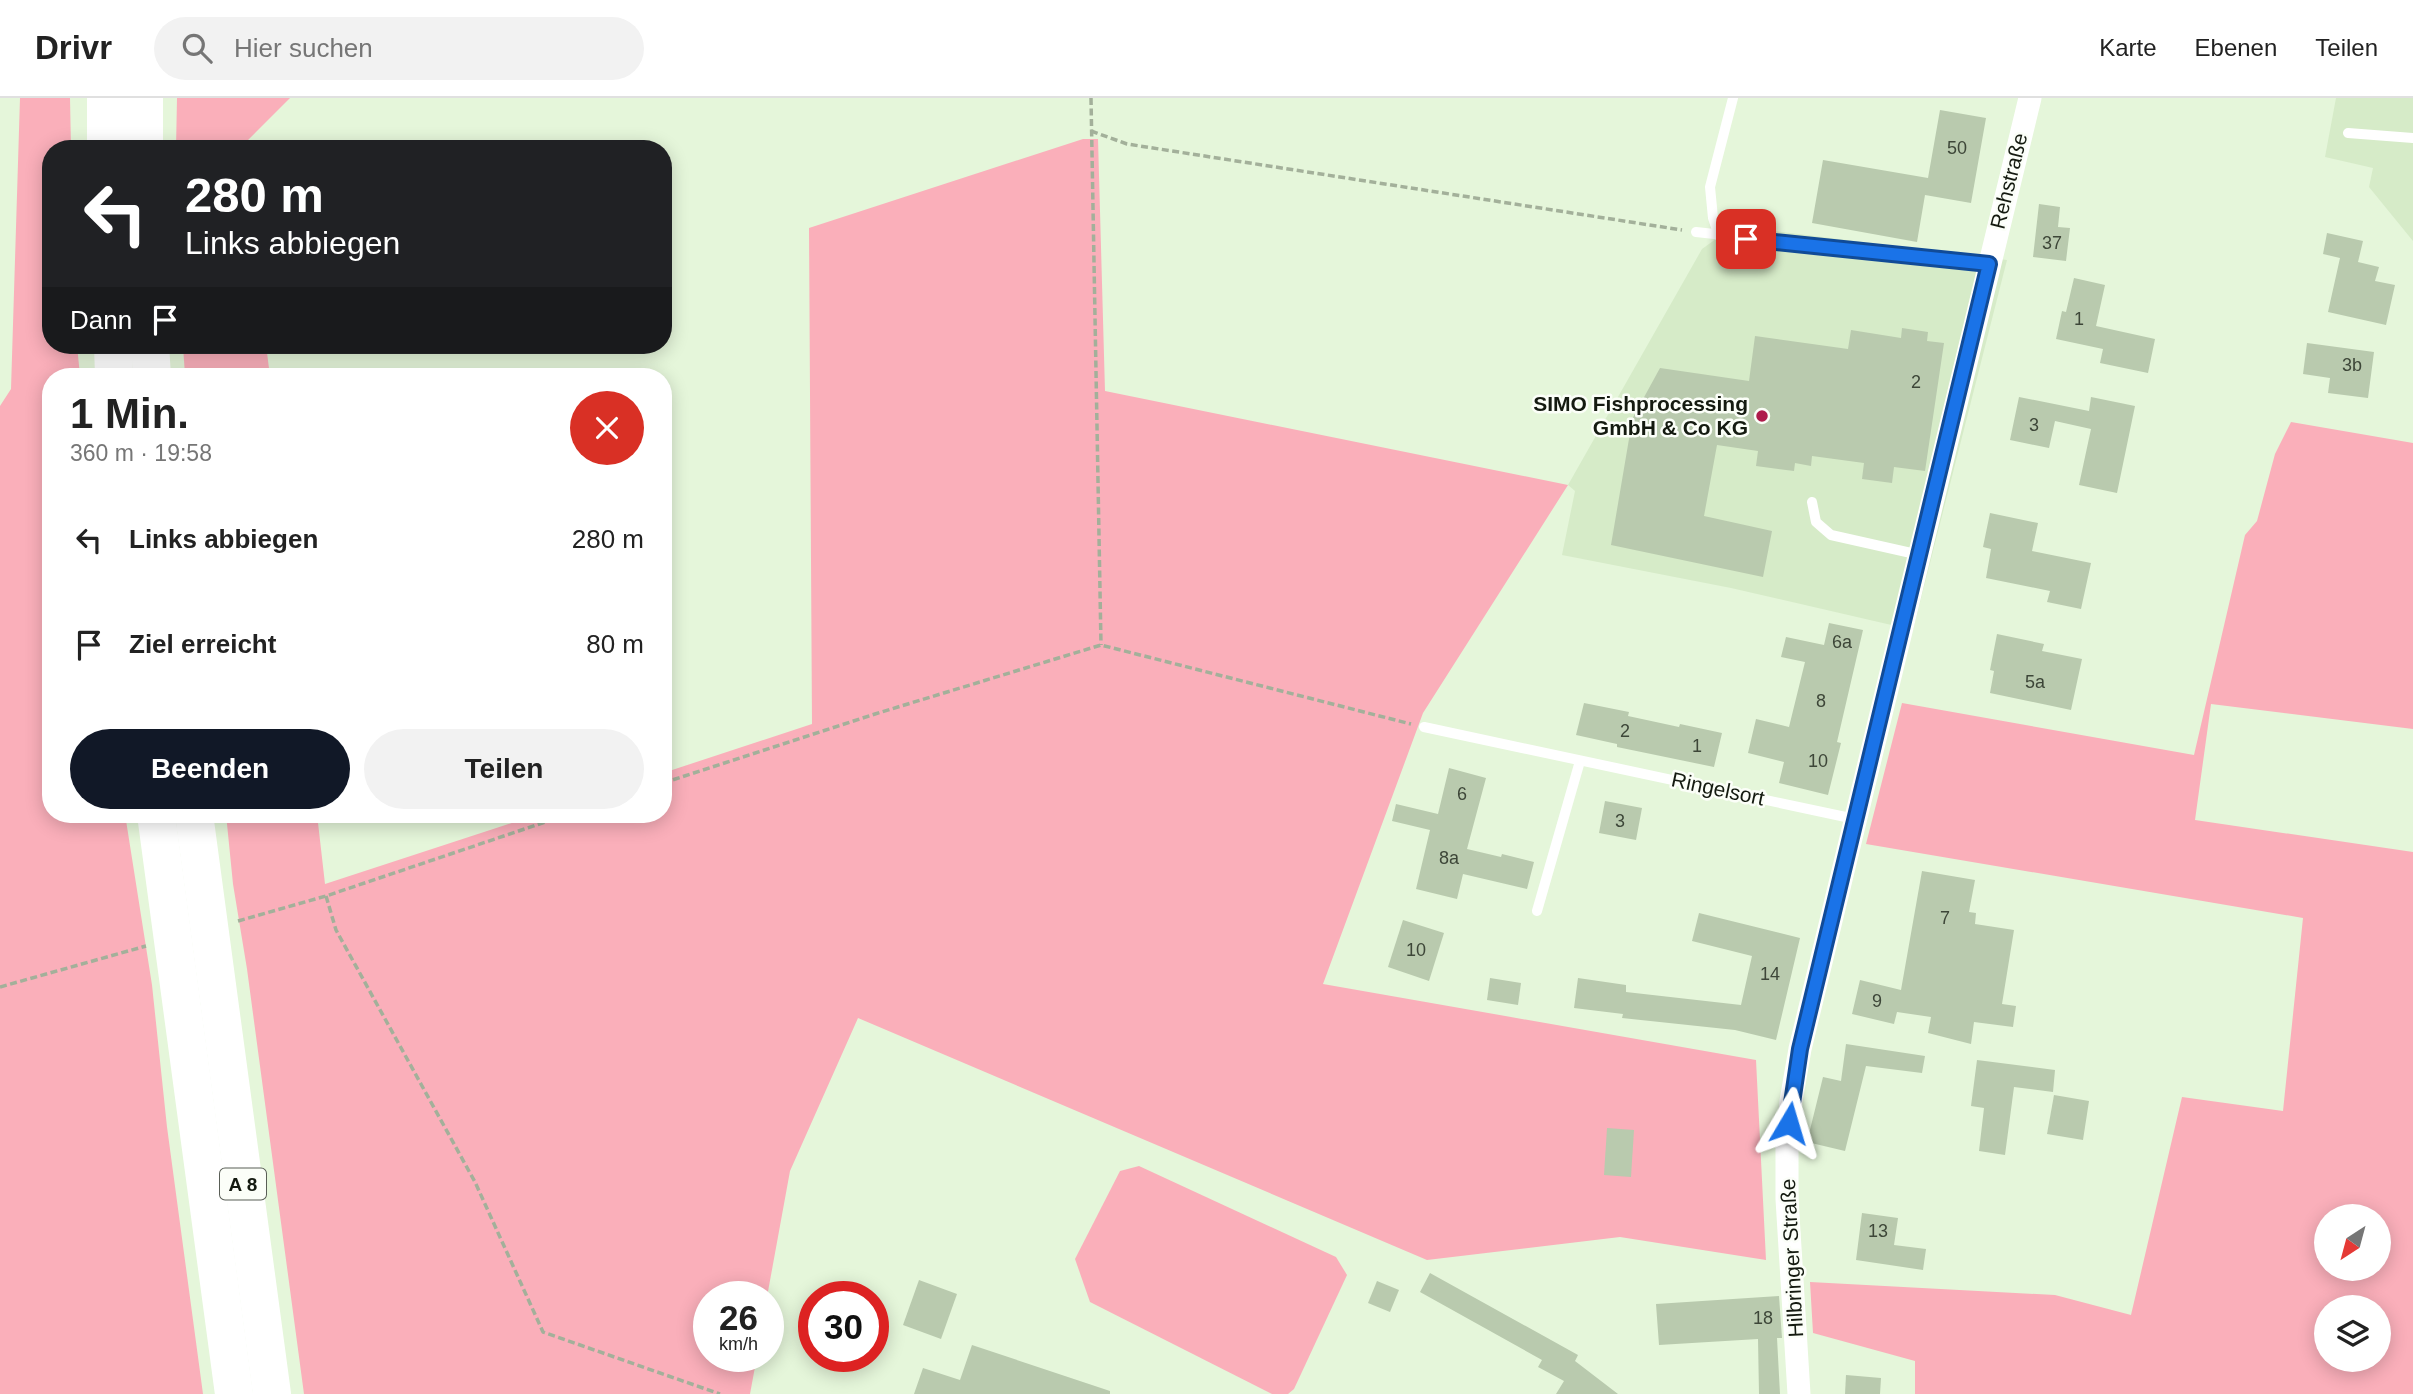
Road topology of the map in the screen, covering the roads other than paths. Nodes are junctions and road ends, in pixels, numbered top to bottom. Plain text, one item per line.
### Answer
1 (106, 98) edge
2 (144, 98) edge
3 (1733, 98) edge
4 (2030, 98) edge
5 (2348, 133) dead end
6 (2413, 138) edge
7 (106, 140) edge
8 (144, 140) edge
9 (1696, 232) road end
10 (1719, 236) junction
11 (1989, 264) junction
12 (1812, 502) dead end
13 (1920, 555) junction
14 (1424, 727) road end
15 (1580, 761) junction
16 (1855, 819) junction
17 (157, 823) edge
18 (195, 823) edge
19 (1537, 911) dead end
20 (234, 1394) edge
21 (272, 1394) edge
22 (1799, 1394) edge

1 - 7 highway
2 - 8 highway
3 - 10 lane
4 - 11 street, Rehstraße
5 - 6 lane
9 - 10 lane
10 - 11 lane
11 - 13 street, Hilbringer Straße
12 - 13 lane
13 - 16 street, Hilbringer Straße
14 - 15 lane, Ringelsort
15 - 16 lane, Ringelsort
15 - 19 lane
16 - 22 street, Hilbringer Straße
17 - 20 highway, A 8
18 - 21 highway, A 8

